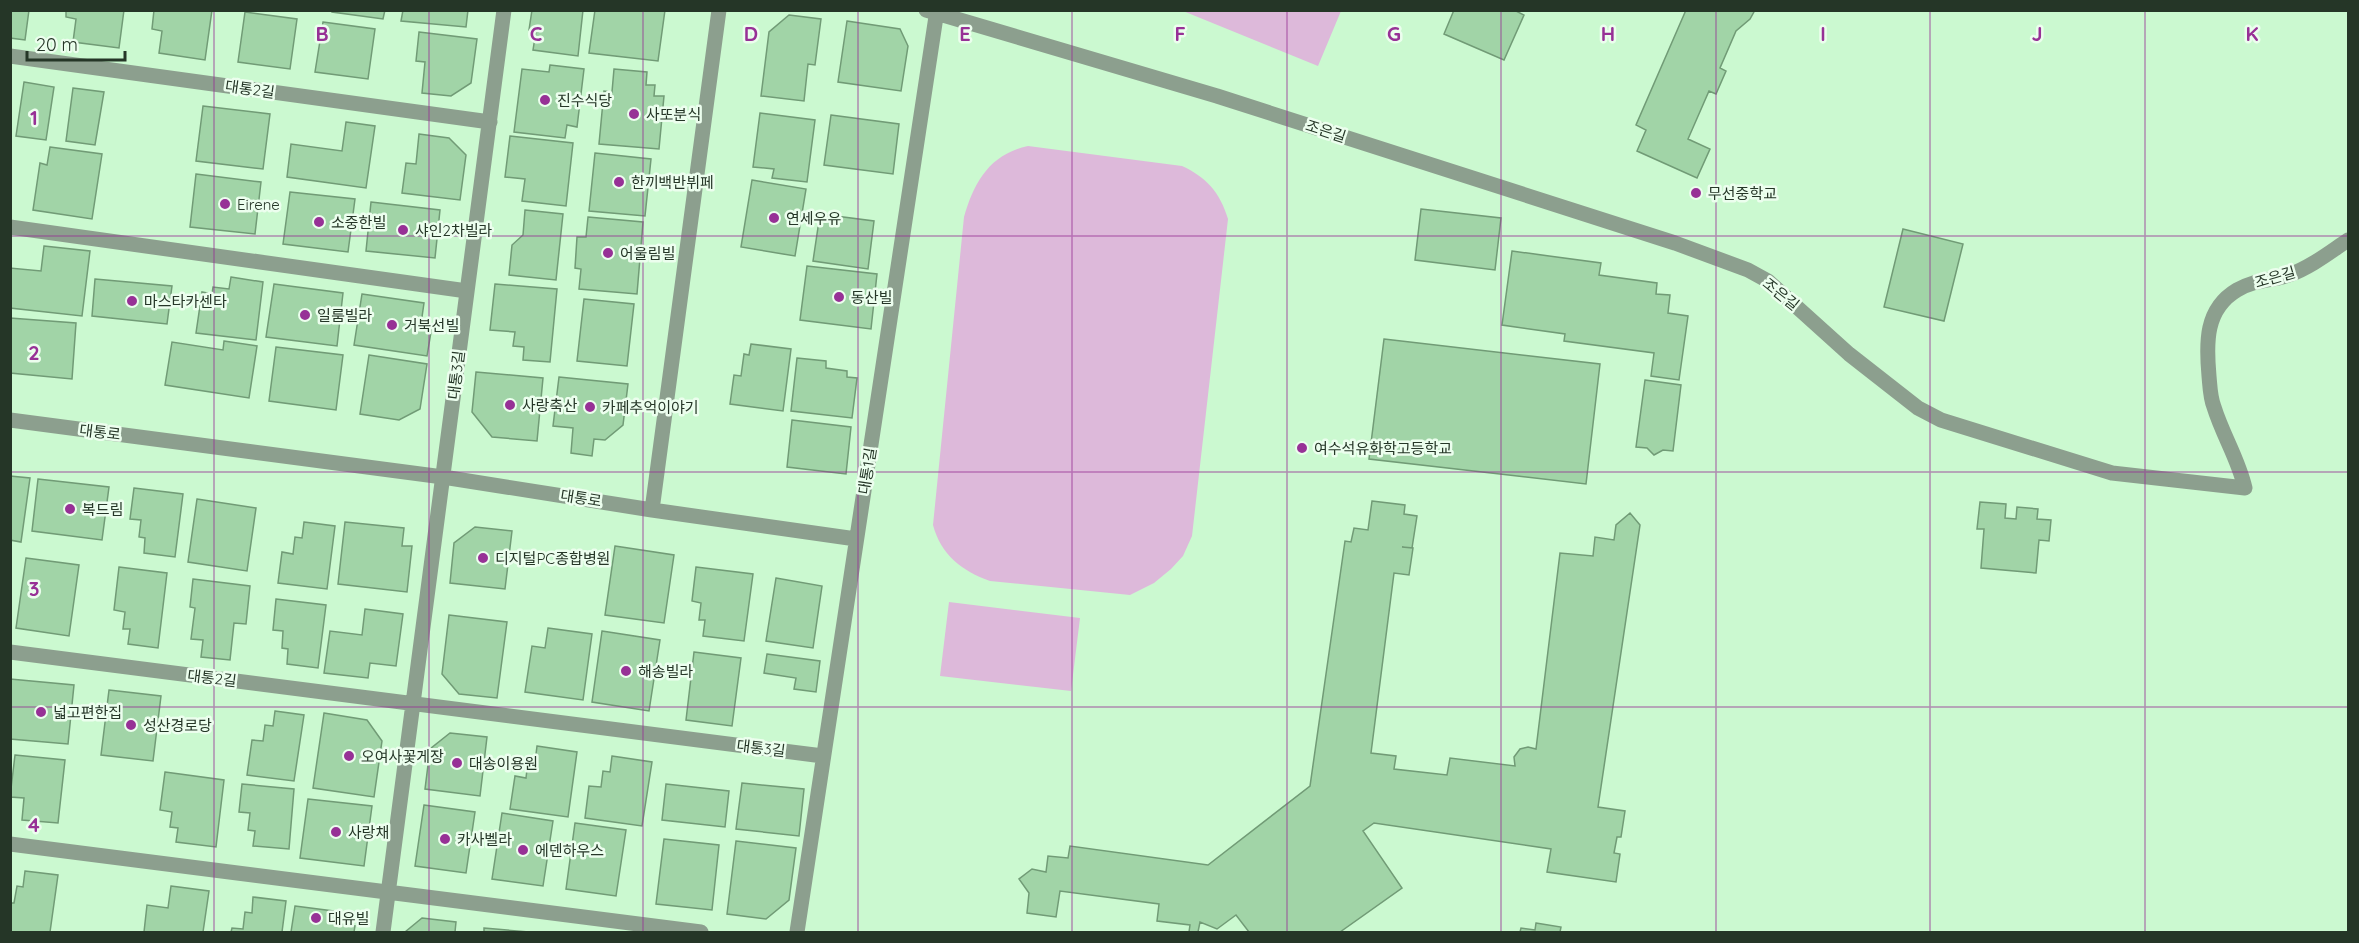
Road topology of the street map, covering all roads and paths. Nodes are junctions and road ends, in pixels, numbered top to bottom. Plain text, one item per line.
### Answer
1 (504, 10) edge
2 (719, 10) edge
3 (933, 11) edge
4 (10, 56) edge
5 (490, 122) junction
6 (10, 227) edge
7 (2349, 240) edge
8 (467, 291) junction
9 (10, 420) edge
10 (443, 477) junction
11 (652, 510) junction
12 (856, 539) junction
13 (10, 652) edge
14 (413, 704) junction
15 (824, 756) junction
16 (10, 844) edge
17 (388, 894) junction
18 (383, 933) edge
19 (701, 933) edge
20 (797, 933) edge

1 - 5 street, 대통3길
2 - 11 street
3 - 7 street, 조은길
3 - 12 street, 대통1길
4 - 5 street, 대통2길
5 - 8 street, 대통3길
6 - 8 street
8 - 10 street, 대통3길
9 - 10 street, 대통로
10 - 11 street, 대통로
10 - 14 street, 대통3길
11 - 12 street, 대통로
12 - 15 street, 대통1길
13 - 14 street, 대통2길
14 - 15 street, 대통3길
14 - 17 street, 대통3길
15 - 20 street, 대통1길
16 - 17 street
17 - 18 street, 대통3길
17 - 19 street

